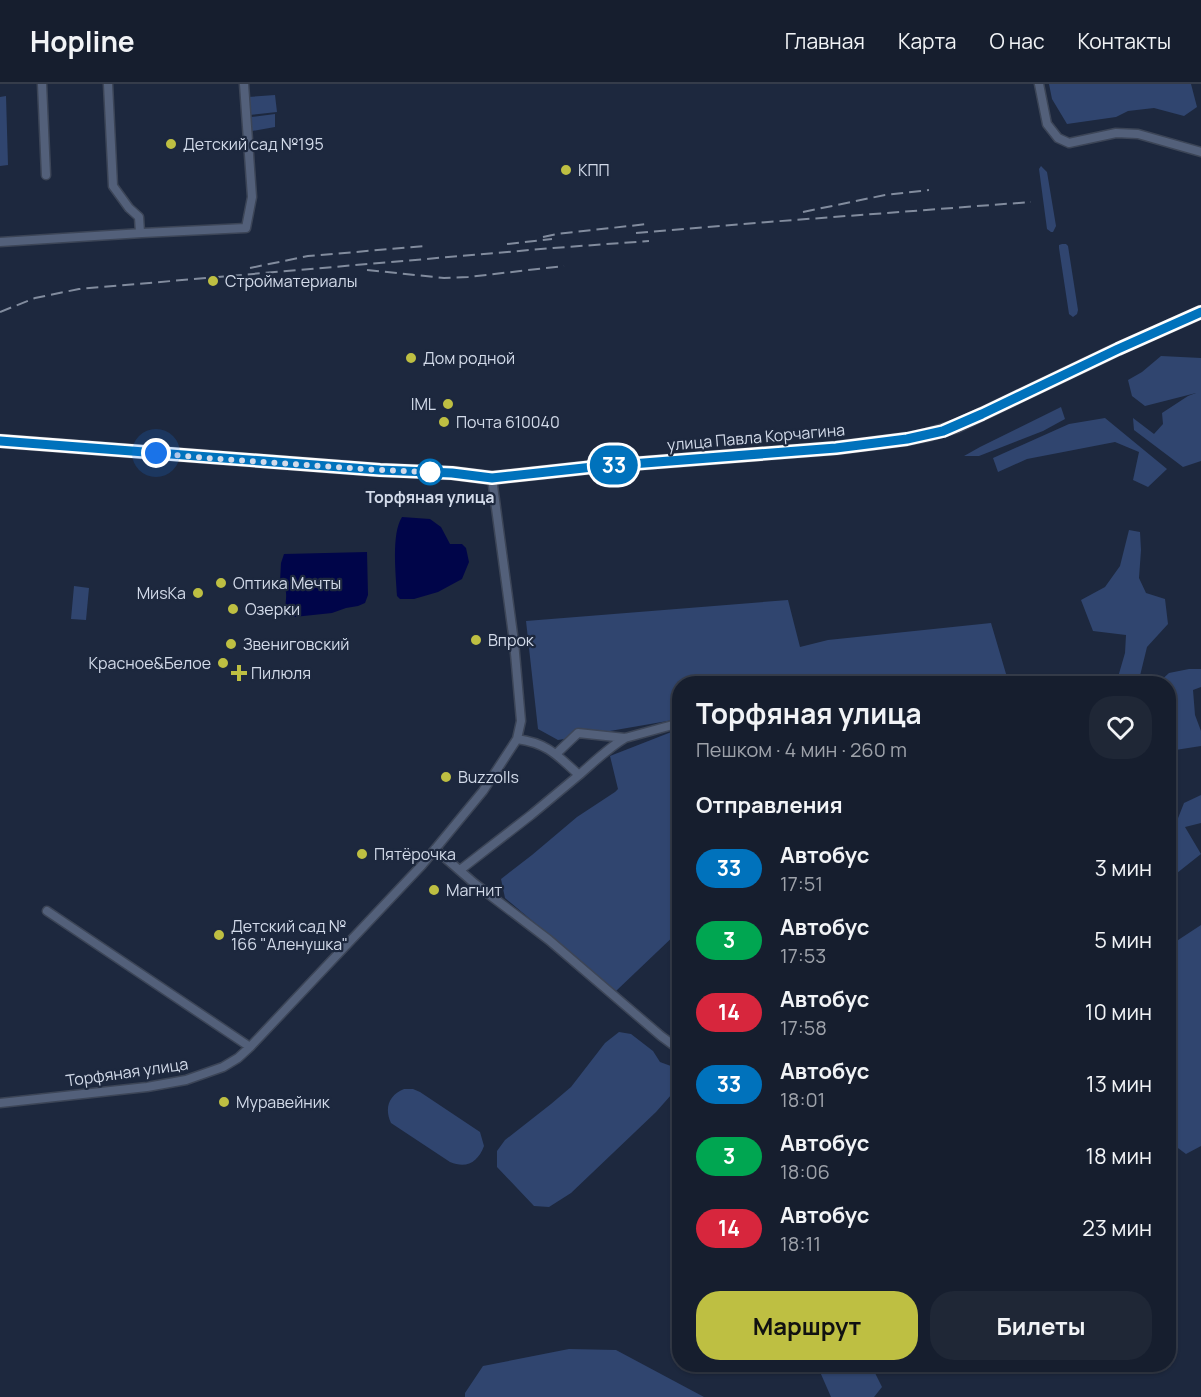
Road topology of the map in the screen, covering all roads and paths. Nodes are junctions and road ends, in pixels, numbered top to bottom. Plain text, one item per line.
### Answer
1 (42, 84) edge
2 (108, 84) edge
3 (244, 84) edge
4 (1039, 84) edge
5 (1201, 152) edge
6 (46, 175) dead end
7 (140, 233) junction
8 (0, 242) edge
9 (1201, 312) edge
10 (0, 441) edge
11 (492, 478) junction
12 (672, 725) edge
13 (625, 738) junction
14 (517, 739) junction
15 (556, 754) junction
16 (579, 775) junction
17 (435, 849) junction
18 (460, 870) junction
19 (47, 911) dead end
20 (672, 1044) edge
21 (250, 1047) junction
22 (0, 1103) edge

1 - 6 street
2 - 7 street
3 - 7 street
4 - 5 street
7 - 8 street
9 - 11 main road, улица Павла Корчагина
10 - 11 main road, улица Павла Корчагина
11 - 14 street, Торфяная улица
12 - 13 street
13 - 15 street
13 - 16 street
14 - 15 street
14 - 17 street, Торфяная улица
15 - 16 street
16 - 18 street
17 - 18 street
17 - 21 street, Торфяная улица
18 - 20 street
19 - 21 street
21 - 22 street, Торфяная улица

